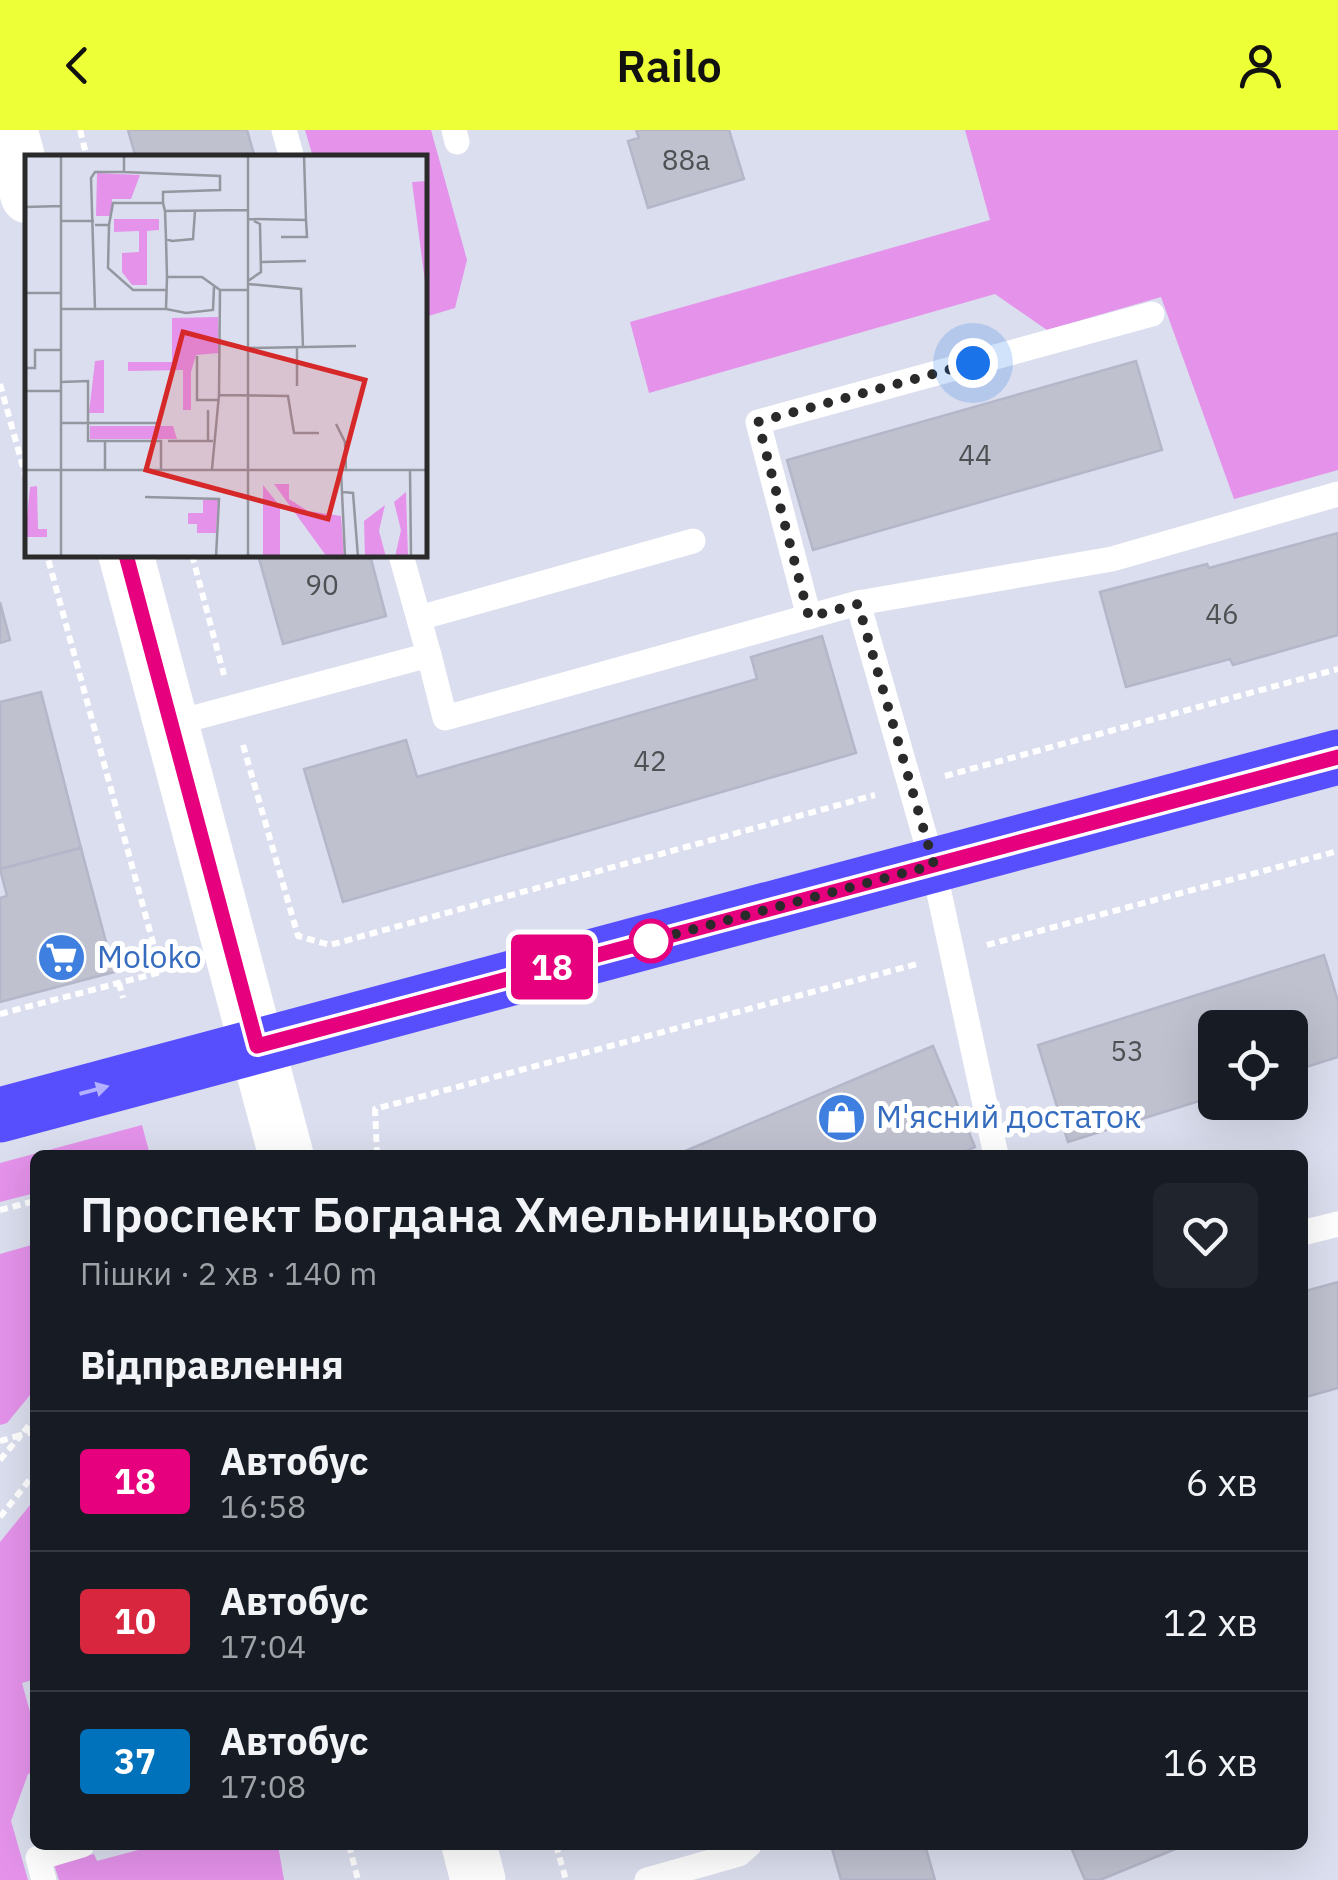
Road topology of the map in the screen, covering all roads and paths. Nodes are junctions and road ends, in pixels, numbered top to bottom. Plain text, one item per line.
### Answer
1 (10, 130) edge
2 (80, 130) edge
3 (284, 130) edge
4 (86, 155) edge
5 (291, 155) edge
6 (25, 185) edge
7 (1152, 314) dead end
8 (0, 384) edge
9 (25, 474) edge
10 (1338, 494) edge
11 (693, 541) dead end
12 (48, 558) edge
13 (127, 558) edge
14 (402, 558) edge
15 (858, 604) junction
16 (809, 617) junction
17 (419, 618) junction
18 (429, 656) junction
19 (1338, 669) edge
20 (171, 724) junction
21 (1338, 757) edge
22 (910, 786) junction
23 (1338, 851) edge
24 (934, 865) junction
25 (298, 936) dead end
26 (953, 954) junction
27 (119, 983) junction
28 (123, 998) dead end
29 (0, 1014) edge
30 (257, 1046) junction
31 (0, 1115) edge
32 (285, 1150) edge
33 (377, 1150) edge
34 (995, 1150) edge
35 (30, 1202) edge
36 (0, 1210) edge
37 (1338, 1224) edge
38 (1308, 1232) edge
39 (30, 1424) edge
40 (30, 1433) edge
41 (21, 1436) junction
42 (0, 1441) edge
43 (0, 1460) edge
44 (30, 1479) edge
45 (0, 1517) edge
46 (65, 1850) edge
47 (350, 1850) edge
48 (557, 1850) edge
49 (743, 1850) edge
50 (44, 1880) edge
51 (358, 1880) edge
52 (566, 1880) edge
53 (647, 1880) edge

1 - 6 main road
2 - 4 path
3 - 5 lane
7 - 16 lane
8 - 9 path
10 - 15 lane
11 - 17 lane
12 - 27 path
13 - 20 main road
14 - 17 lane
15 - 16 lane
15 - 22 lane
16 - 18 lane
17 - 18 lane
18 - 20 lane
19 - 22 path
20 - 30 main road
21 - 24 main road
22 - 24 lane
22 - 25 path
23 - 26 path
24 - 26 lane
24 - 30 main road
26 - 33 path
26 - 34 lane
27 - 28 path
27 - 29 path
31 -> 30 main road
30 - 32 main road
35 - 36 path
37 - 38 lane
39 - 41 path
40 - 41 path
41 - 42 path
41 - 43 path
44 - 45 path
46 - 50 lane
47 - 51 path
48 - 52 path
49 - 53 lane

